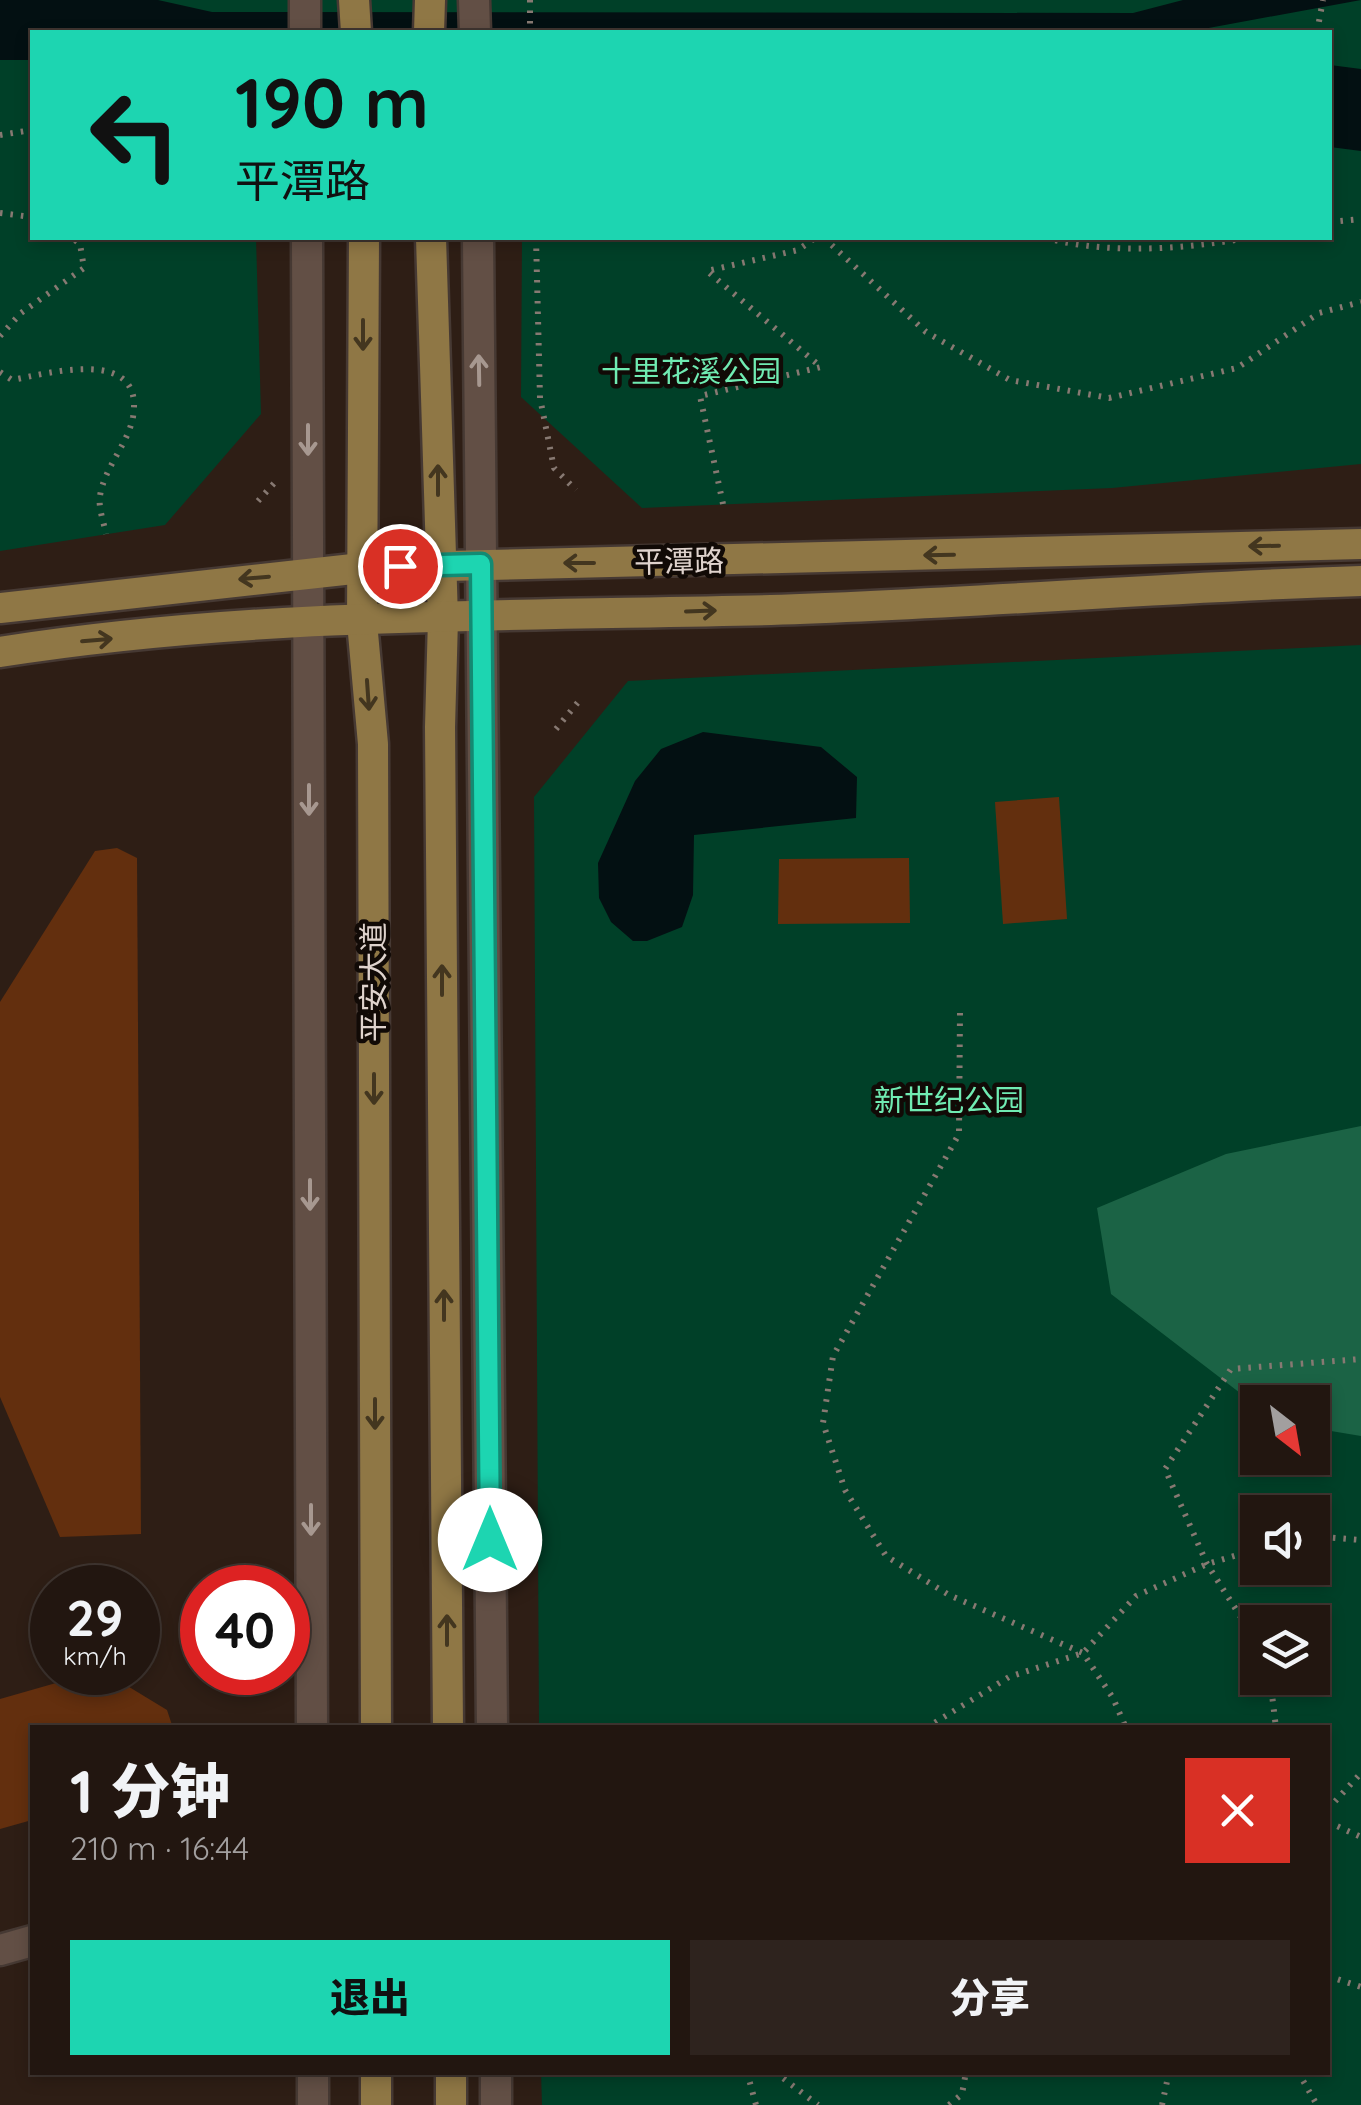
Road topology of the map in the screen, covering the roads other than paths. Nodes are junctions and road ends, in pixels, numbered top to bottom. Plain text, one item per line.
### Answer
1 (305, 0) edge
2 (354, 0) edge
3 (430, 0) edge
4 (474, 0) edge
5 (306, 30) edge
6 (356, 30) edge
7 (429, 30) edge
8 (475, 30) edge
9 (308, 240) edge
10 (364, 240) edge
11 (431, 240) edge
12 (478, 240) edge
13 (1361, 544) edge
14 (481, 564) junction
15 (439, 565) junction
16 (362, 568) junction
17 (308, 573) junction
18 (1361, 581) edge
19 (0, 608) edge
20 (482, 618) junction
21 (443, 619) junction
22 (362, 622) junction
23 (309, 625) junction
24 (0, 652) edge
25 (312, 1725) edge
26 (376, 1725) edge
27 (448, 1725) edge
28 (492, 1725) edge
29 (30, 1942) edge
30 (0, 1950) edge
31 (313, 2075) edge
32 (376, 2075) edge
33 (451, 2075) edge
34 (496, 2075) edge
35 (313, 2105) edge
36 (376, 2105) edge
37 (451, 2105) edge
38 (496, 2105) edge

1 - 5 street
2 - 6 main road
3 - 7 main road
4 - 8 street
9 -> 17 street
10 -> 16 main road, 平安大道
15 -> 11 main road
14 -> 12 street
13 -> 14 main road, 平潭路
14 - 15 main road, 平潭路
14 - 20 street
15 - 16 main road, 平潭路
15 - 21 main road
16 - 17 main road, 平潭路
16 - 22 main road, 平安大道
17 -> 19 main road, 平潭路
17 - 23 street
20 -> 18 main road, 平潭路
20 - 21 main road, 平潭路
20 - 28 street
21 - 22 main road, 平潭路
27 -> 21 main road
22 - 23 main road, 平潭路
22 -> 26 main road, 平安大道
24 -> 23 main road, 平潭路
23 -> 25 street
29 - 30 street
31 - 35 street
32 - 36 main road
33 - 37 main road
34 - 38 street

